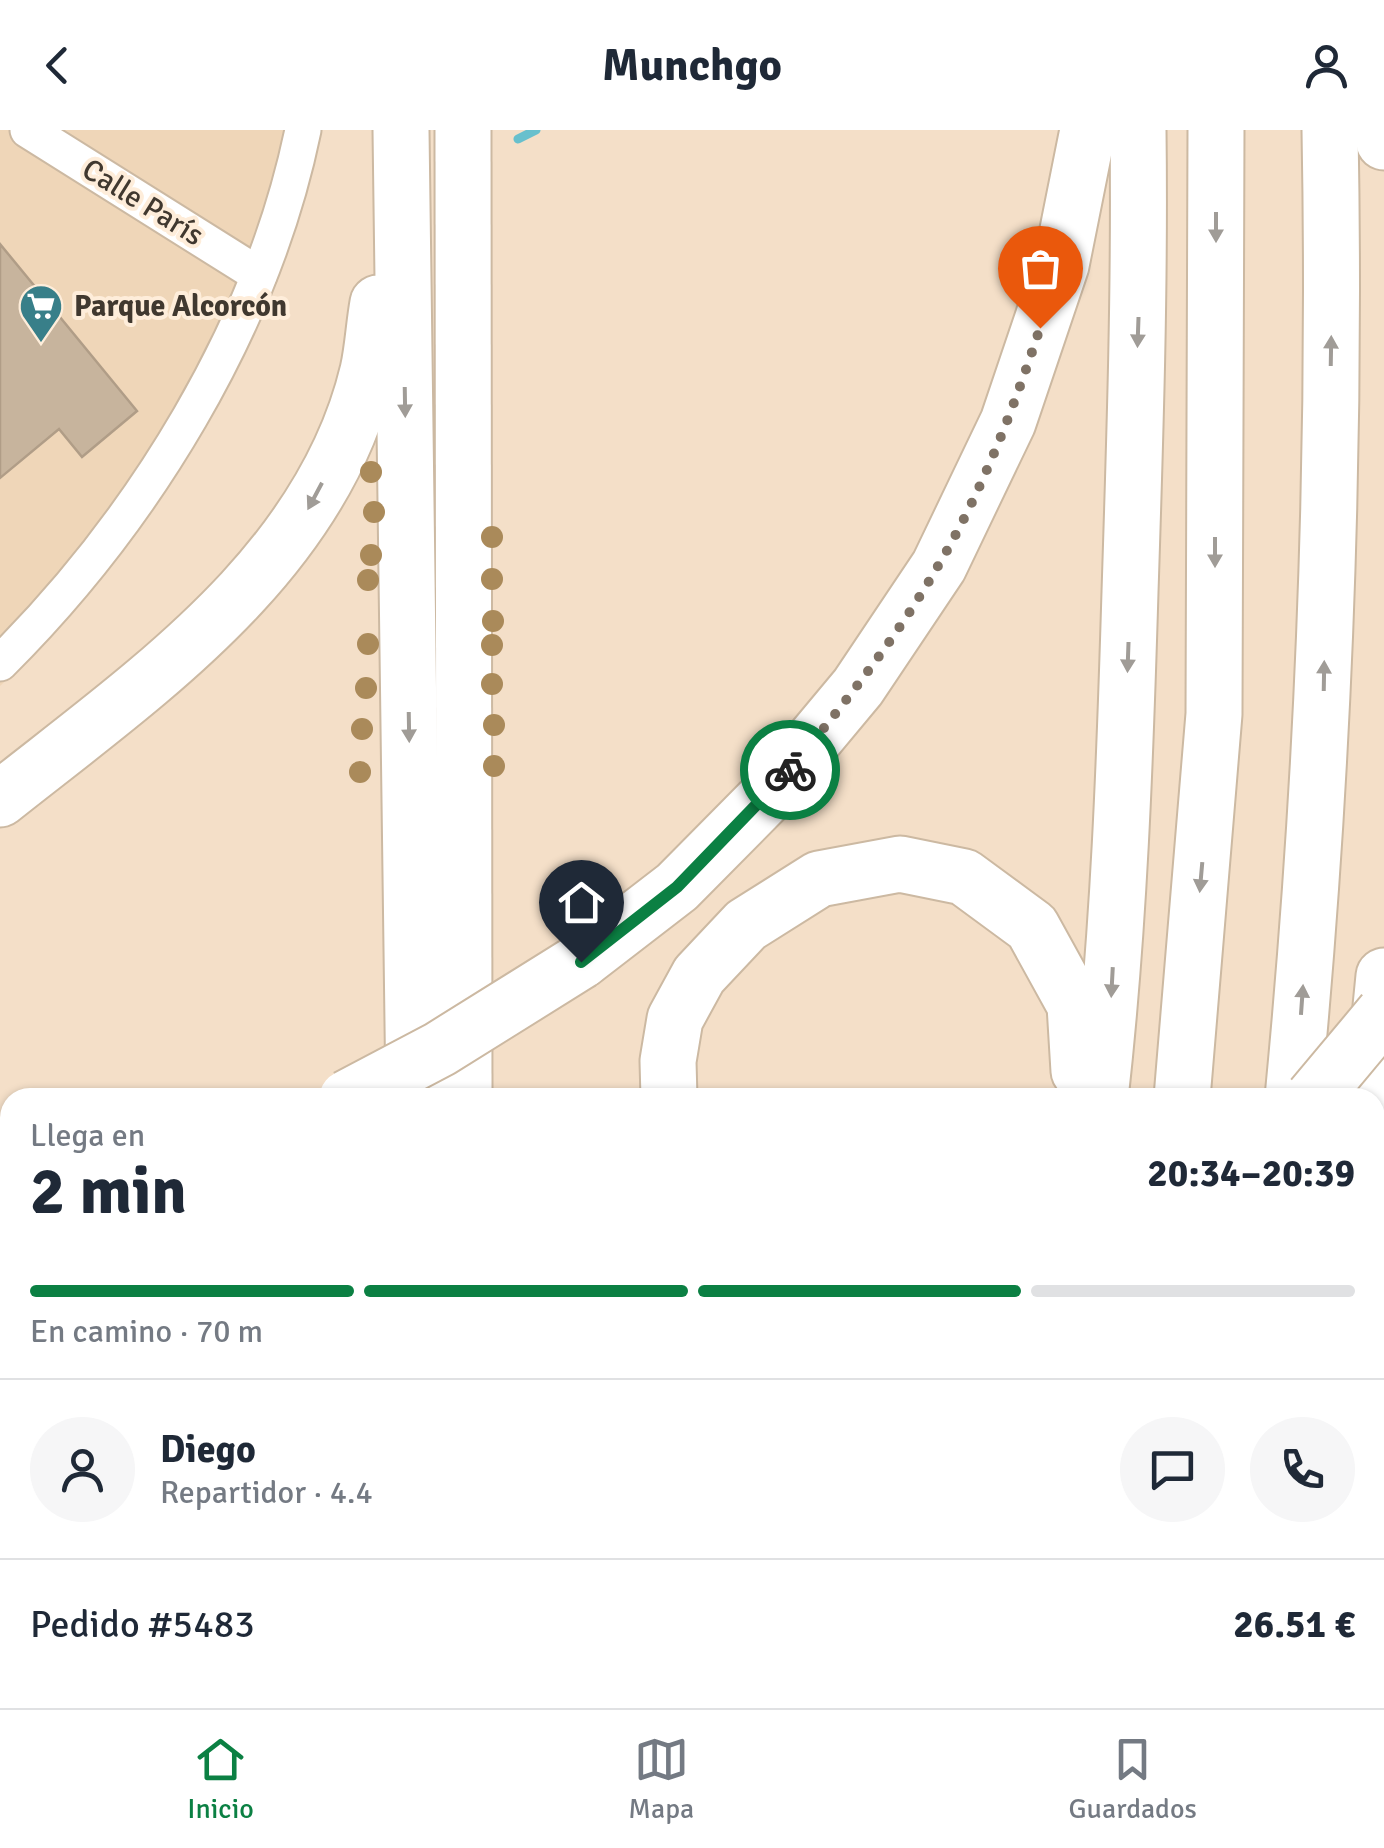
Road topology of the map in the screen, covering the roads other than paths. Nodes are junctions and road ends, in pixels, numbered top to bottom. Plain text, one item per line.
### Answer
1 (28, 130) edge
2 (303, 130) edge
3 (380, 130) edge
4 (401, 130) edge
5 (463, 130) edge
6 (1088, 130) edge
7 (1138, 130) edge
8 (1216, 130) edge
9 (1330, 130) edge
10 (1383, 130) edge
11 (1384, 142) edge
12 (258, 275) junction
13 (0, 663) edge
14 (0, 799) edge
15 (1384, 976) edge
16 (1384, 1013) edge
17 (366, 1088) edge
18 (414, 1088) edge
19 (464, 1088) edge
20 (669, 1088) edge
21 (1080, 1088) edge
22 (1101, 1088) edge
23 (1183, 1088) edge
24 (1294, 1088) edge
25 (1321, 1088) edge
26 (1373, 1088) edge

1 - 12 street, Calle París
2 - 12 street
3 -> 14 highway
4 -> 18 highway
5 - 19 highway
6 - 17 highway, bridge
7 -> 22 highway
8 -> 23 highway
24 -> 9 highway
10 - 11 highway
12 - 13 street
15 - 26 highway
16 - 25 highway, bridge
20 - 21 highway

